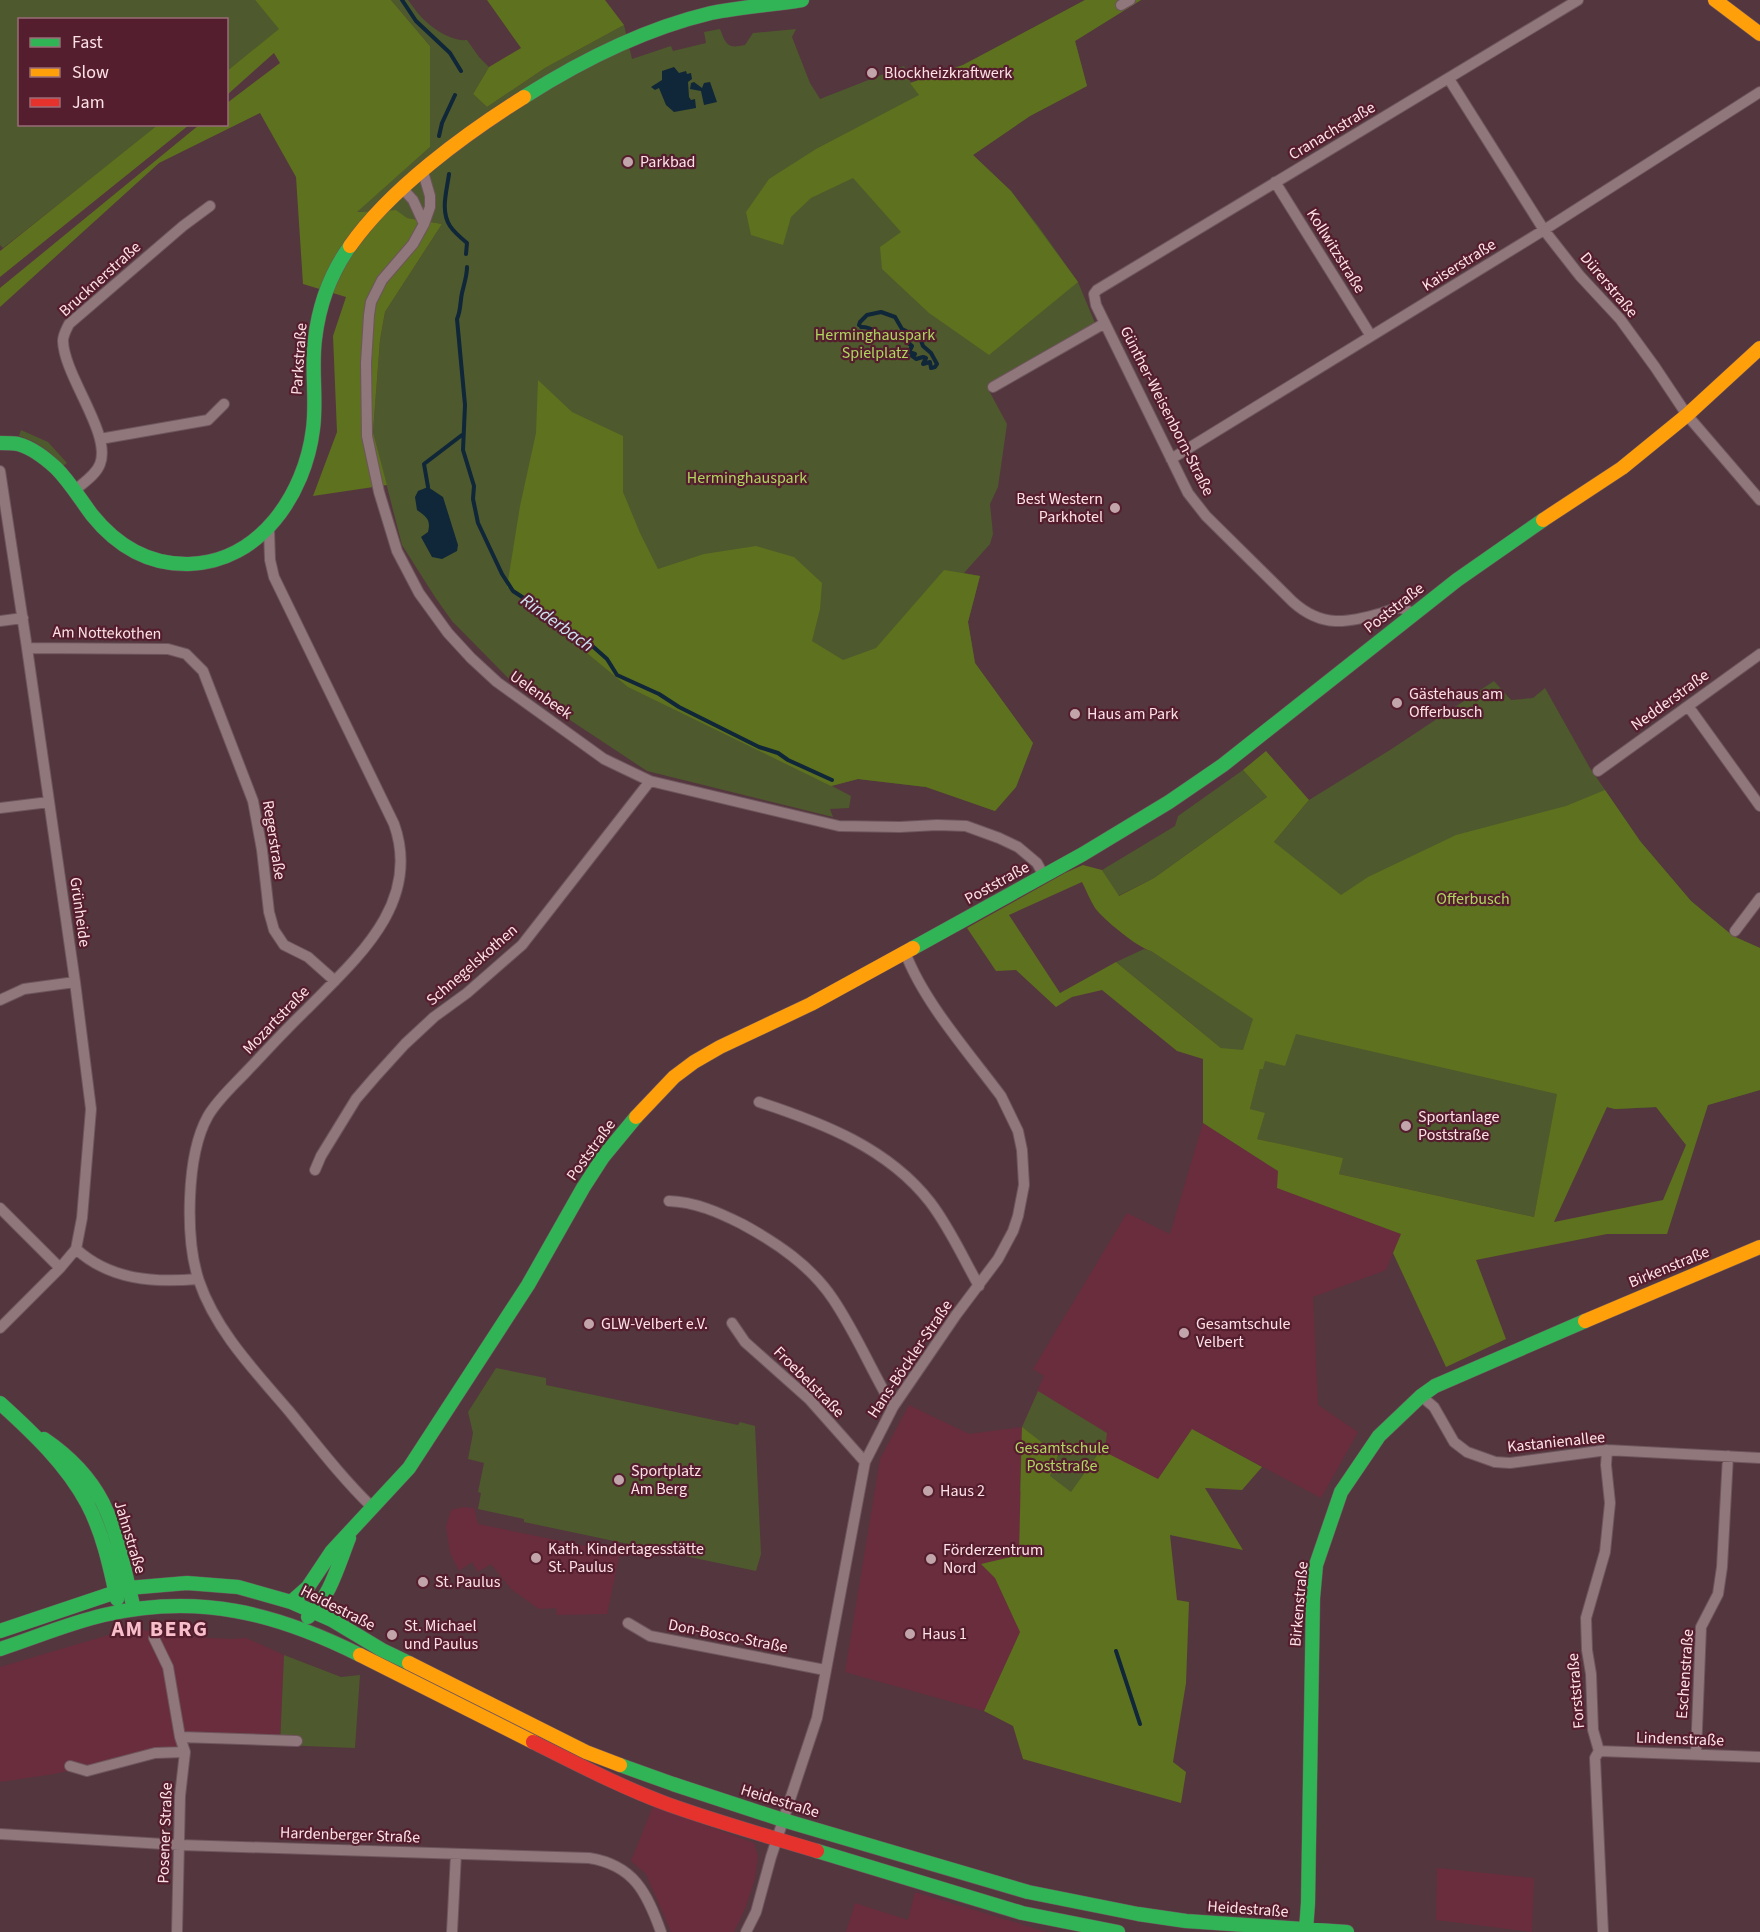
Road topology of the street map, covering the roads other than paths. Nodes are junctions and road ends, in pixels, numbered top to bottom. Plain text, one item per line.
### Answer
1 (802, 0) edge
2 (1578, 0) edge
3 (1715, 0) edge
4 (1760, 34) edge
5 (1449, 79) junction
6 (1760, 92) edge
7 (423, 172) junction
8 (1275, 182) junction
9 (403, 189) junction
10 (210, 206) dead end
11 (423, 224) junction
12 (1544, 230) junction
13 (1101, 288) joint
14 (1105, 323) junction
15 (1371, 336) junction
16 (1760, 348) edge
17 (993, 387) dead end
18 (224, 404) dead end
19 (1687, 415) junction
20 (100, 439) junction
21 (0, 443) edge
22 (1171, 459) junction
23 (0, 471) edge
24 (74, 490) junction
25 (1760, 500) edge
26 (269, 529) junction
27 (1412, 614) junction
28 (22, 618) junction
29 (0, 621) edge
30 (27, 648) junction
31 (186, 654) joint
32 (1760, 654) edge
33 (1688, 706) junction
34 (1598, 771) dead end
35 (650, 781) junction
36 (49, 802) junction
37 (1760, 806) edge
38 (0, 808) edge
39 (1044, 876) junction
40 (1760, 898) edge
41 (1736, 932) dead end
42 (905, 952) junction
43 (334, 981) junction
44 (75, 982) junction
45 (0, 1000) edge
46 (759, 1102) dead end
47 (315, 1170) dead end
48 (669, 1201) dead end
49 (0, 1208) edge
50 (1760, 1247) edge
51 (76, 1249) junction
52 (60, 1268) junction
53 (198, 1279) junction
54 (979, 1286) junction
55 (732, 1323) dead end
56 (0, 1328) edge
57 (1421, 1396) junction
58 (0, 1403) edge
59 (893, 1407) junction
60 (1607, 1450) junction
61 (1728, 1456) junction
62 (1760, 1458) edge
63 (865, 1462) junction
64 (372, 1507) junction
65 (352, 1529) junction
66 (122, 1590) junction
67 (291, 1602) junction
68 (127, 1610) junction
69 (314, 1612) junction
70 (628, 1623) dead end
71 (292, 1625) junction
72 (0, 1631) edge
73 (154, 1638) dead end
74 (0, 1649) edge
75 (825, 1670) junction
76 (180, 1737) junction
77 (297, 1741) dead end
78 (1599, 1751) junction
79 (185, 1752) junction
80 (1696, 1754) junction
81 (1760, 1757) edge
82 (70, 1766) dead end
83 (783, 1820) junction
84 (0, 1834) edge
85 (777, 1839) junction
86 (180, 1845) junction
87 (456, 1854) junction
88 (1305, 1931) edge
89 (177, 1932) edge
90 (452, 1932) edge
91 (661, 1932) edge
92 (746, 1932) edge
93 (1118, 1932) edge
94 (1347, 1932) edge
95 (1604, 1932) edge

1 - 7 street, Parkstraße
2 - 5 street, Cranachstraße
3 - 4 street
5 - 8 street, Cranachstraße
5 - 12 street, Dürerstraße
6 - 12 street, Kaiserstraße
7 - 9 street, Parkstraße
7 - 11 street, Uelenbeek
8 - 13 street, Cranachstraße
8 - 15 street, Kollwitzstraße
9 - 11 street
9 - 26 street, Parkstraße
10 - 20 street, Brucknerstraße
11 - 35 street, Uelenbeek
12 - 15 street, Kaiserstraße
12 - 19 street, Dürerstraße
13 - 14 street, Günther-Weisenborn-Straße
14 - 17 street
14 - 22 street, Günther-Weisenborn-Straße
15 - 22 street, Kaiserstraße
16 - 19 street, Poststraße
18 - 20 street
19 - 25 street, Dürerstraße
19 - 27 street, Poststraße
20 - 24 street, Brucknerstraße
21 - 24 street, Parkstraße
22 - 27 street, Günther-Weisenborn-Straße
23 - 28 street, Grünheide
24 - 26 street, Parkstraße
26 - 43 street, Mozartstraße
27 - 39 street, Poststraße
28 - 29 street
28 - 30 street, Grünheide
30 - 31 street, Am Nottekothen
30 - 36 street, Grünheide
31 - 43 street, Regerstraße
32 - 33 street, Nedderstraße
33 - 34 street, Nedderstraße
33 - 37 street
35 - 39 street, Uelenbeek
35 - 47 street, Schnegelskothen
36 - 38 street
36 - 44 street, Grünheide
39 - 42 street, Poststraße
40 - 41 street
42 - 54 street, Hans-Böckler-Straße
42 - 64 street, Poststraße
43 - 53 street, Mozartstraße
44 - 45 street
44 - 51 street, Grünheide
46 - 54 street
48 - 59 street
49 - 52 street
50 - 57 street, Birkenstraße
51 - 52 street, Grünheide
51 - 53 street
52 - 56 street, Grünheide
53 - 64 street, Mozartstraße
54 - 59 street, Hans-Böckler-Straße
55 - 63 street, Froebelstraße
57 - 60 street, Kastanienallee
57 - 88 street, Birkenstraße
58 - 66 street, Jahnstraße
59 - 63 street, Hans-Böckler-Straße
60 - 61 street, Kastanienallee
60 - 78 street, Forststraße
61 - 62 street, Kastanienallee
61 - 80 street, Eschenstraße
63 - 75 street, Hans-Böckler-Straße
64 - 65 street, Poststraße
65 - 67 street, Poststraße
65 - 69 street, Poststraße
66 - 67 street, Heidestraße
66 - 68 street, Jahnstraße
66 - 72 street, Heidestraße
67 - 69 street, Heidestraße
68 - 71 street, Heidestraße
68 - 74 street, Heidestraße
69 - 71 street
69 - 83 street, Heidestraße
70 - 75 street, Don-Bosco-Straße
71 - 85 street, Heidestraße
73 - 76 street, Posener Straße
75 - 83 street, Hans-Böckler-Straße
76 - 77 street
76 - 79 street, Posener Straße
78 - 80 street, Lindenstraße
78 - 95 street, Forststraße
79 - 82 street
79 - 86 street, Posener Straße
80 - 81 street, Lindenstraße
83 - 85 street, Hans-Böckler-Straße
83 - 88 street, Heidestraße
84 - 86 street, Hardenberger Straße
85 - 92 street, Hans-Böckler-Straße
85 - 93 street, Heidestraße
86 - 87 street, Hardenberger Straße
86 - 89 street, Posener Straße
87 - 90 street
87 - 91 street, Hardenberger Straße
88 - 94 street, Heidestraße

